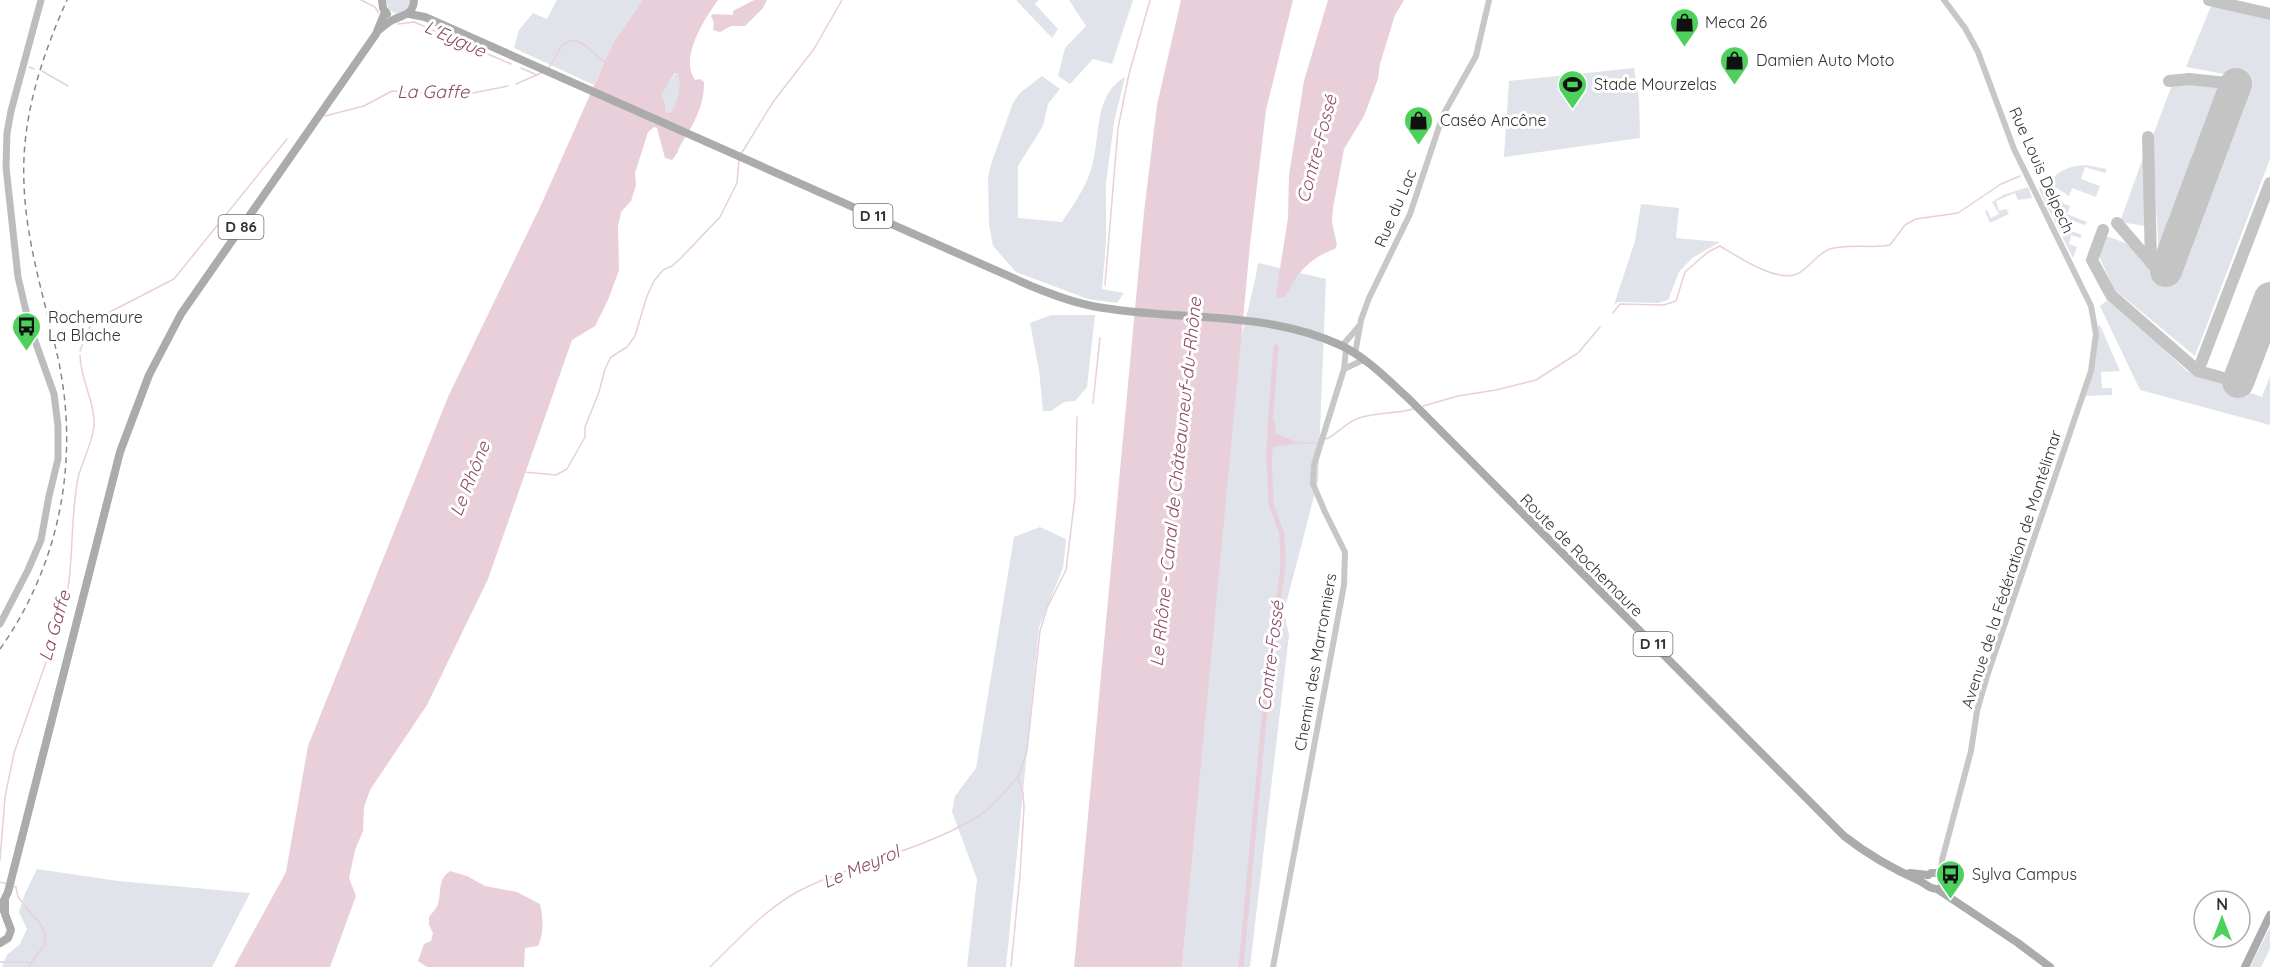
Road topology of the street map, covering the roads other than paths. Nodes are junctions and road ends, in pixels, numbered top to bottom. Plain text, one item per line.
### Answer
1 (40, 0) edge
2 (382, 0) edge
3 (1489, 0) edge
4 (1944, 0) edge
5 (414, 1) edge
6 (385, 12) junction
7 (408, 14) junction
8 (425, 17) junction
9 (396, 18) junction
10 (376, 34) junction
11 (2083, 288) joint
12 (1361, 325) junction
13 (1344, 347) junction
14 (1355, 354) junction
15 (1363, 360) junction
16 (1344, 369) junction
17 (0, 624) edge
18 (1894, 868) junction
19 (1936, 879) junction
20 (5, 901) junction
21 (0, 909) edge
22 (2270, 915) edge
23 (4, 918) edge
24 (0, 943) edge
25 (1273, 967) edge
26 (2050, 967) edge
27 (2245, 967) edge

1 - 17 main road
2 - 6 main road
3 - 12 street, Rue du Lac
4 - 11 street, Rue Louis Delpech
5 - 7 main road
5 - 8 main road
6 - 9 main road
6 - 10 main road, D 86
7 - 8 main road
7 - 9 main road
8 - 13 main road, Route de Rochemaure / D 11
9 - 10 main road, D 86
10 - 20 main road, D 86
11 - 19 street, Avenue de la Fédération de Montélimar
12 - 13 street
12 - 14 street, Rue du Lac
13 - 14 main road, Route de Rochemaure / D 11
13 - 16 street, Chemin des Marronniers
14 - 15 main road, Route de Rochemaure / D 11
15 - 16 street
15 - 18 main road, Route de Rochemaure / D 11
16 - 25 street, Chemin des Marronniers
18 - 19 main road, Route de Rochemaure / D 11
18 - 19 main road, Route de Rochemaure / D 11
19 - 26 main road
20 - 21 main road, D 86
20 - 23 main road, D 86
22 - 27 main road
23 - 24 main road

